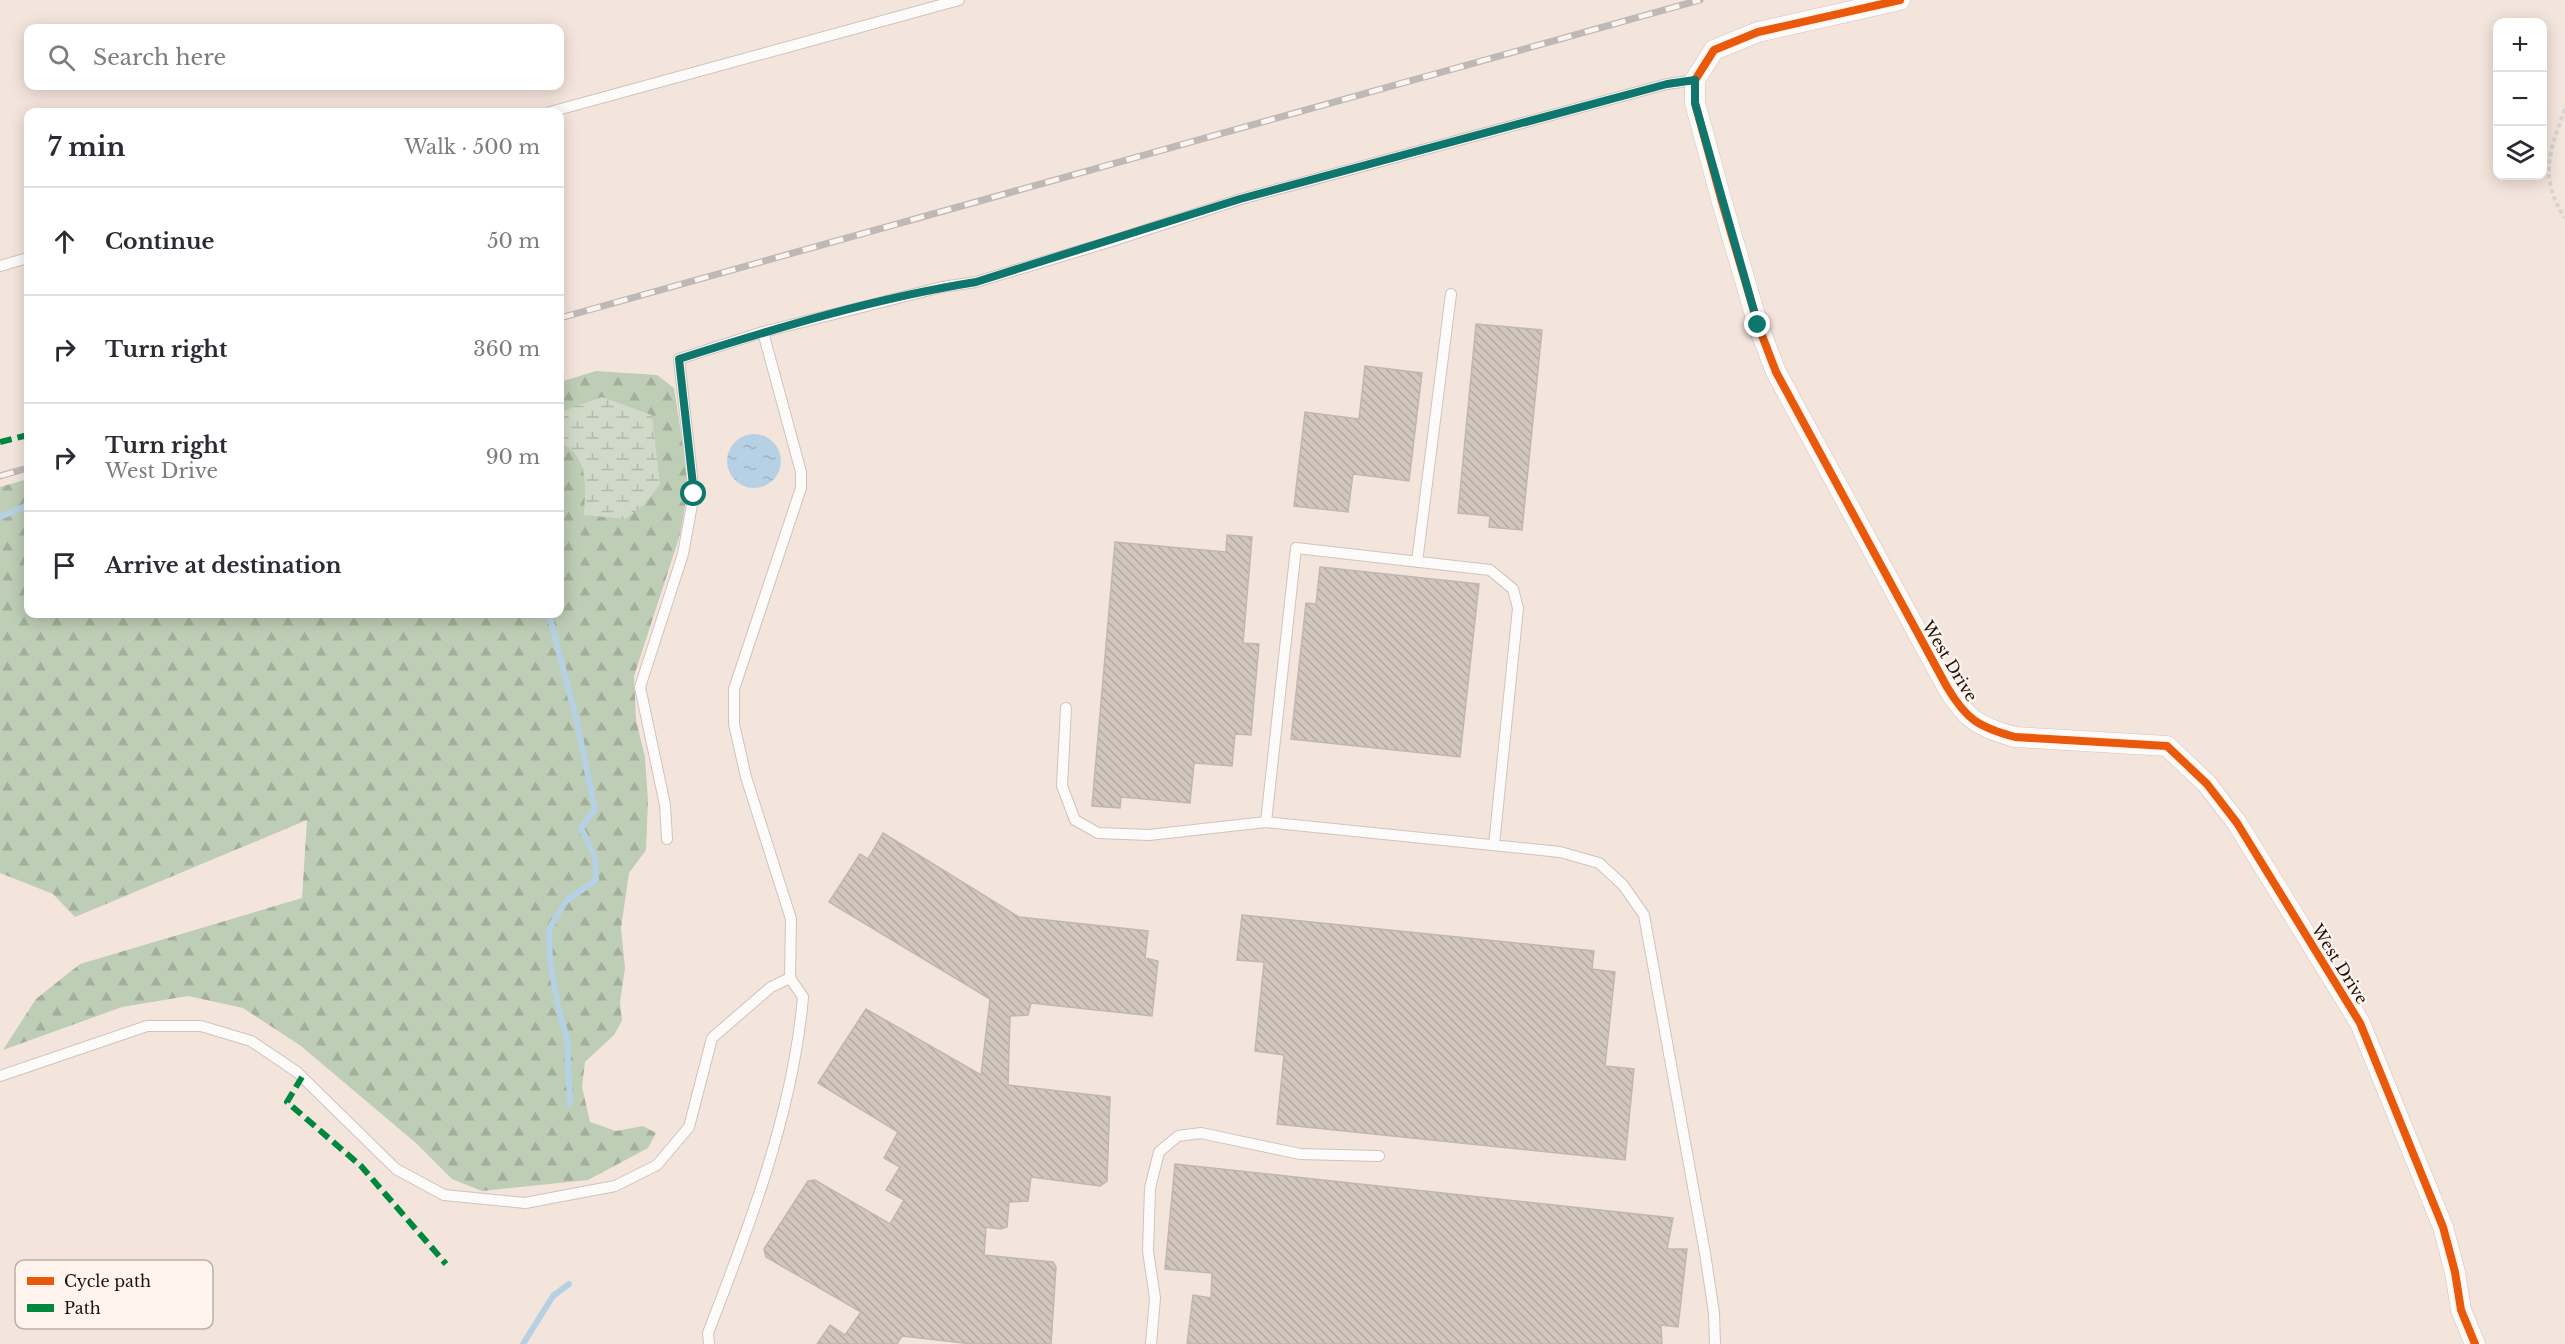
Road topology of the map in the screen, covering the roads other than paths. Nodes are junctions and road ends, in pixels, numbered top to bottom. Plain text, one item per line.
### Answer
1 (959, 0) edge
2 (1900, 0) edge
3 (1695, 80) junction
4 (564, 108) edge
5 (24, 259) edge
6 (0, 266) edge
7 (1451, 294) dead end
8 (763, 332) junction
9 (1417, 562) junction
10 (1066, 708) dead end
11 (1266, 822) junction
12 (667, 839) dead end
13 (1494, 845) junction
14 (790, 978) junction
15 (0, 1076) edge
16 (1379, 1156) dead end
17 (709, 1344) edge
18 (1151, 1344) edge
19 (1715, 1344) edge
20 (2475, 1344) edge

1 - 4 lane
2 - 3 street
3 - 8 lane
3 - 20 street, West Drive
5 - 6 lane
7 - 9 lane
8 - 12 lane
8 - 14 lane
9 - 11 lane
9 - 13 lane
10 - 11 lane
11 - 13 lane
13 - 19 lane
14 - 15 lane
14 - 17 lane
16 - 18 lane

